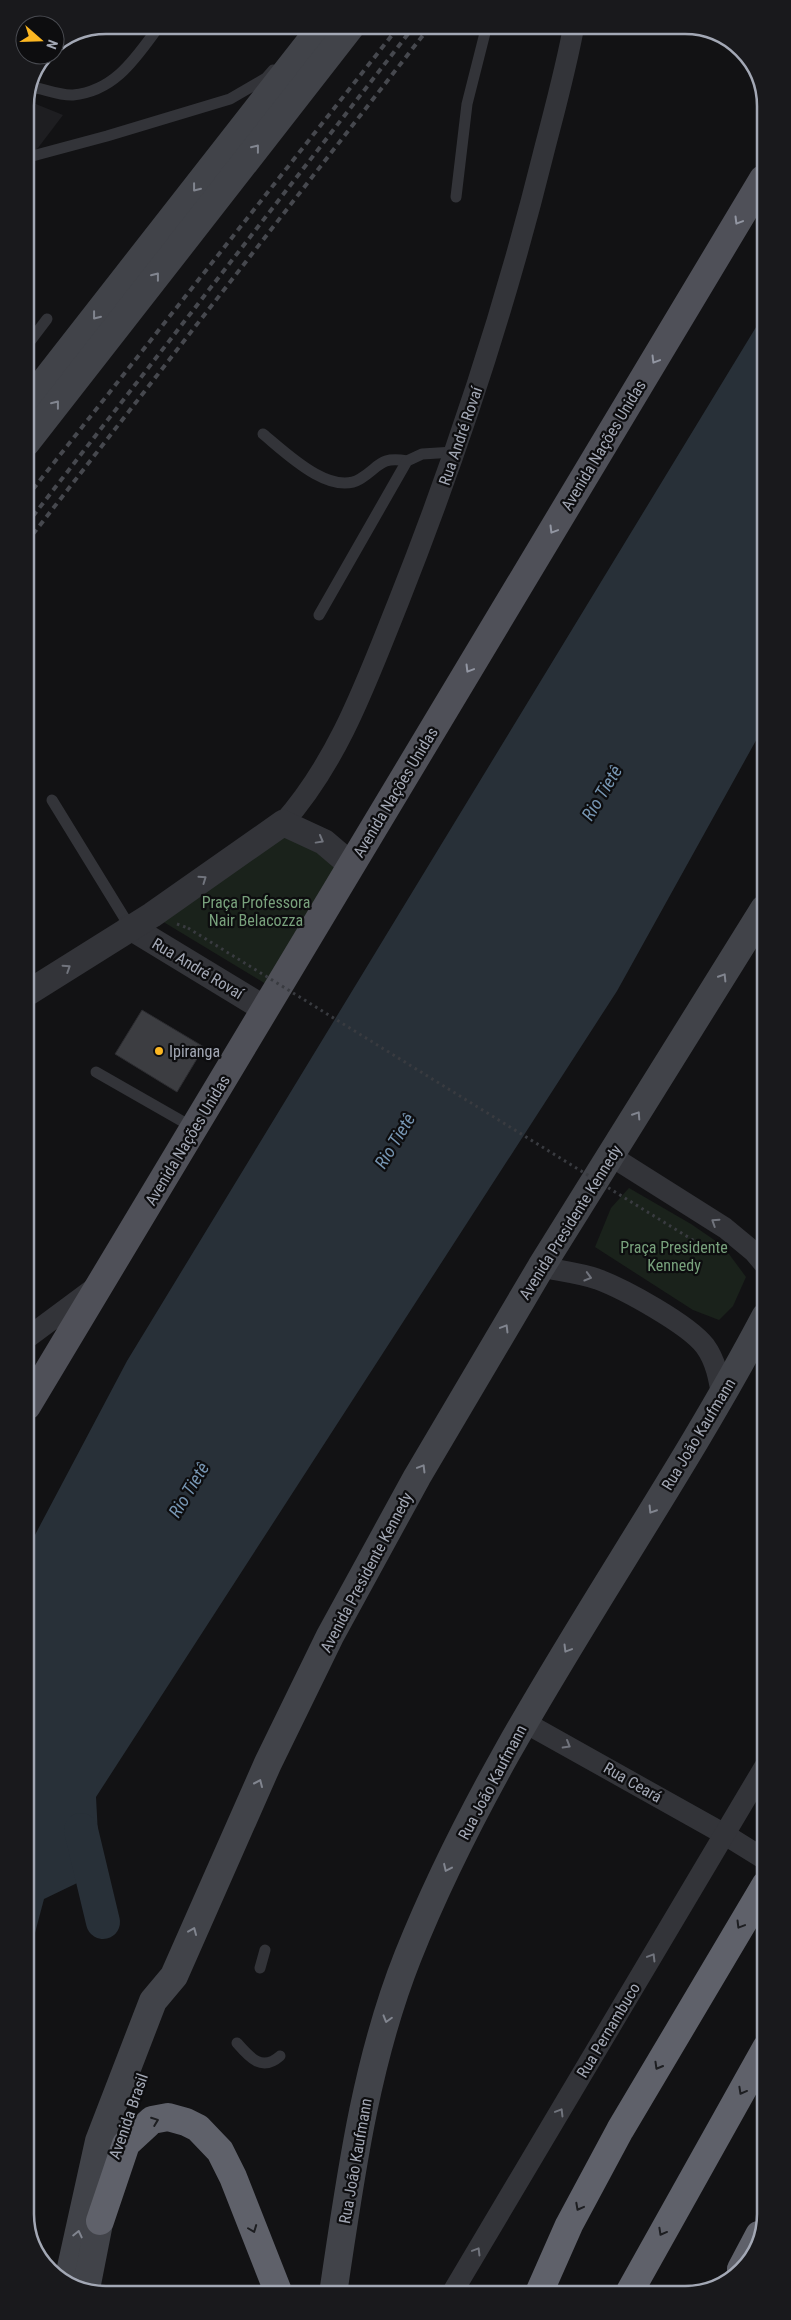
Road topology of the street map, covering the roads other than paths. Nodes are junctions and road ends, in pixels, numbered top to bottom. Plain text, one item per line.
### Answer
1 (153, 34) edge
2 (316, 34) edge
3 (345, 34) edge
4 (485, 34) edge
5 (572, 34) edge
6 (278, 63) dead end
7 (36, 88) edge
8 (34, 156) edge
9 (757, 189) edge
10 (456, 197) dead end
11 (48, 319) dead end
12 (34, 337) edge
13 (34, 395) edge
14 (34, 433) edge
15 (263, 434) dead end
16 (454, 452) junction
17 (407, 461) junction
18 (319, 614) dead end
19 (52, 800) dead end
20 (283, 823) junction
21 (351, 865) junction
22 (757, 921) edge
23 (130, 927) junction
24 (34, 989) edge
25 (265, 1009) junction
26 (96, 1072) dead end
27 (194, 1128) junction
28 (611, 1156) junction
29 (757, 1256) edge
30 (541, 1267) junction
31 (98, 1286) junction
32 (34, 1333) edge
33 (757, 1348) edge
34 (34, 1394) edge
35 (722, 1397) junction
36 (524, 1722) junction
37 (757, 1784) edge
38 (732, 1839) junction
39 (757, 1854) edge
40 (757, 1899) edge
41 (265, 1950) dead end
42 (260, 1968) dead end
43 (174, 1976) junction
44 (237, 2044) dead end
45 (280, 2056) dead end
46 (757, 2064) edge
47 (100, 2221) junction
48 (69, 2276) edge
49 (87, 2284) edge
50 (276, 2286) edge
51 (335, 2286) edge
52 (456, 2286) edge
53 (542, 2286) edge
54 (633, 2286) edge

1 - 7 lane
2 -> 13 main road
14 -> 3 main road
4 - 10 lane
5 - 16 street, Rua André Rovaí
6 - 8 lane
9 -> 21 main road, Avenida Nações Unidas
11 - 12 lane
15 - 17 lane
16 - 17 lane
16 - 20 street, Rua André Rovaí
17 - 18 lane
19 - 23 lane
20 -> 21 street
23 -> 20 street, Rua André Rovaí
21 - 25 main road, Avenida Nações Unidas
28 -> 22 main road, Avenida Presidente Kennedy
24 -> 23 street, Rua André Rovaí
23 - 25 street, Rua André Rovaí
25 - 27 main road, Avenida Nações Unidas
26 - 27 lane
27 - 31 main road, Avenida Nações Unidas
29 -> 28 street
28 - 30 main road, Avenida Presidente Kennedy
30 -> 35 street
43 -> 30 main road, Avenida Presidente Kennedy
31 - 32 street
31 - 34 main road, Avenida Nações Unidas
33 - 35 main road, Rua João Kaufmann
35 -> 36 main road, Rua João Kaufmann
36 -> 38 street, Rua Ceará
36 -> 51 main road, Rua João Kaufmann
37 - 38 street, Rua Pernambuco
38 - 39 street, Rua Ceará
52 -> 38 street, Rua Pernambuco
40 -> 53 highway
41 - 42 lane
43 - 47 main road, Avenida Brasil
48 -> 43 main road, Avenida Presidente Kennedy
44 - 45 lane
46 -> 54 highway
47 - 49 main road, Avenida Brasil
47 -> 50 highway

